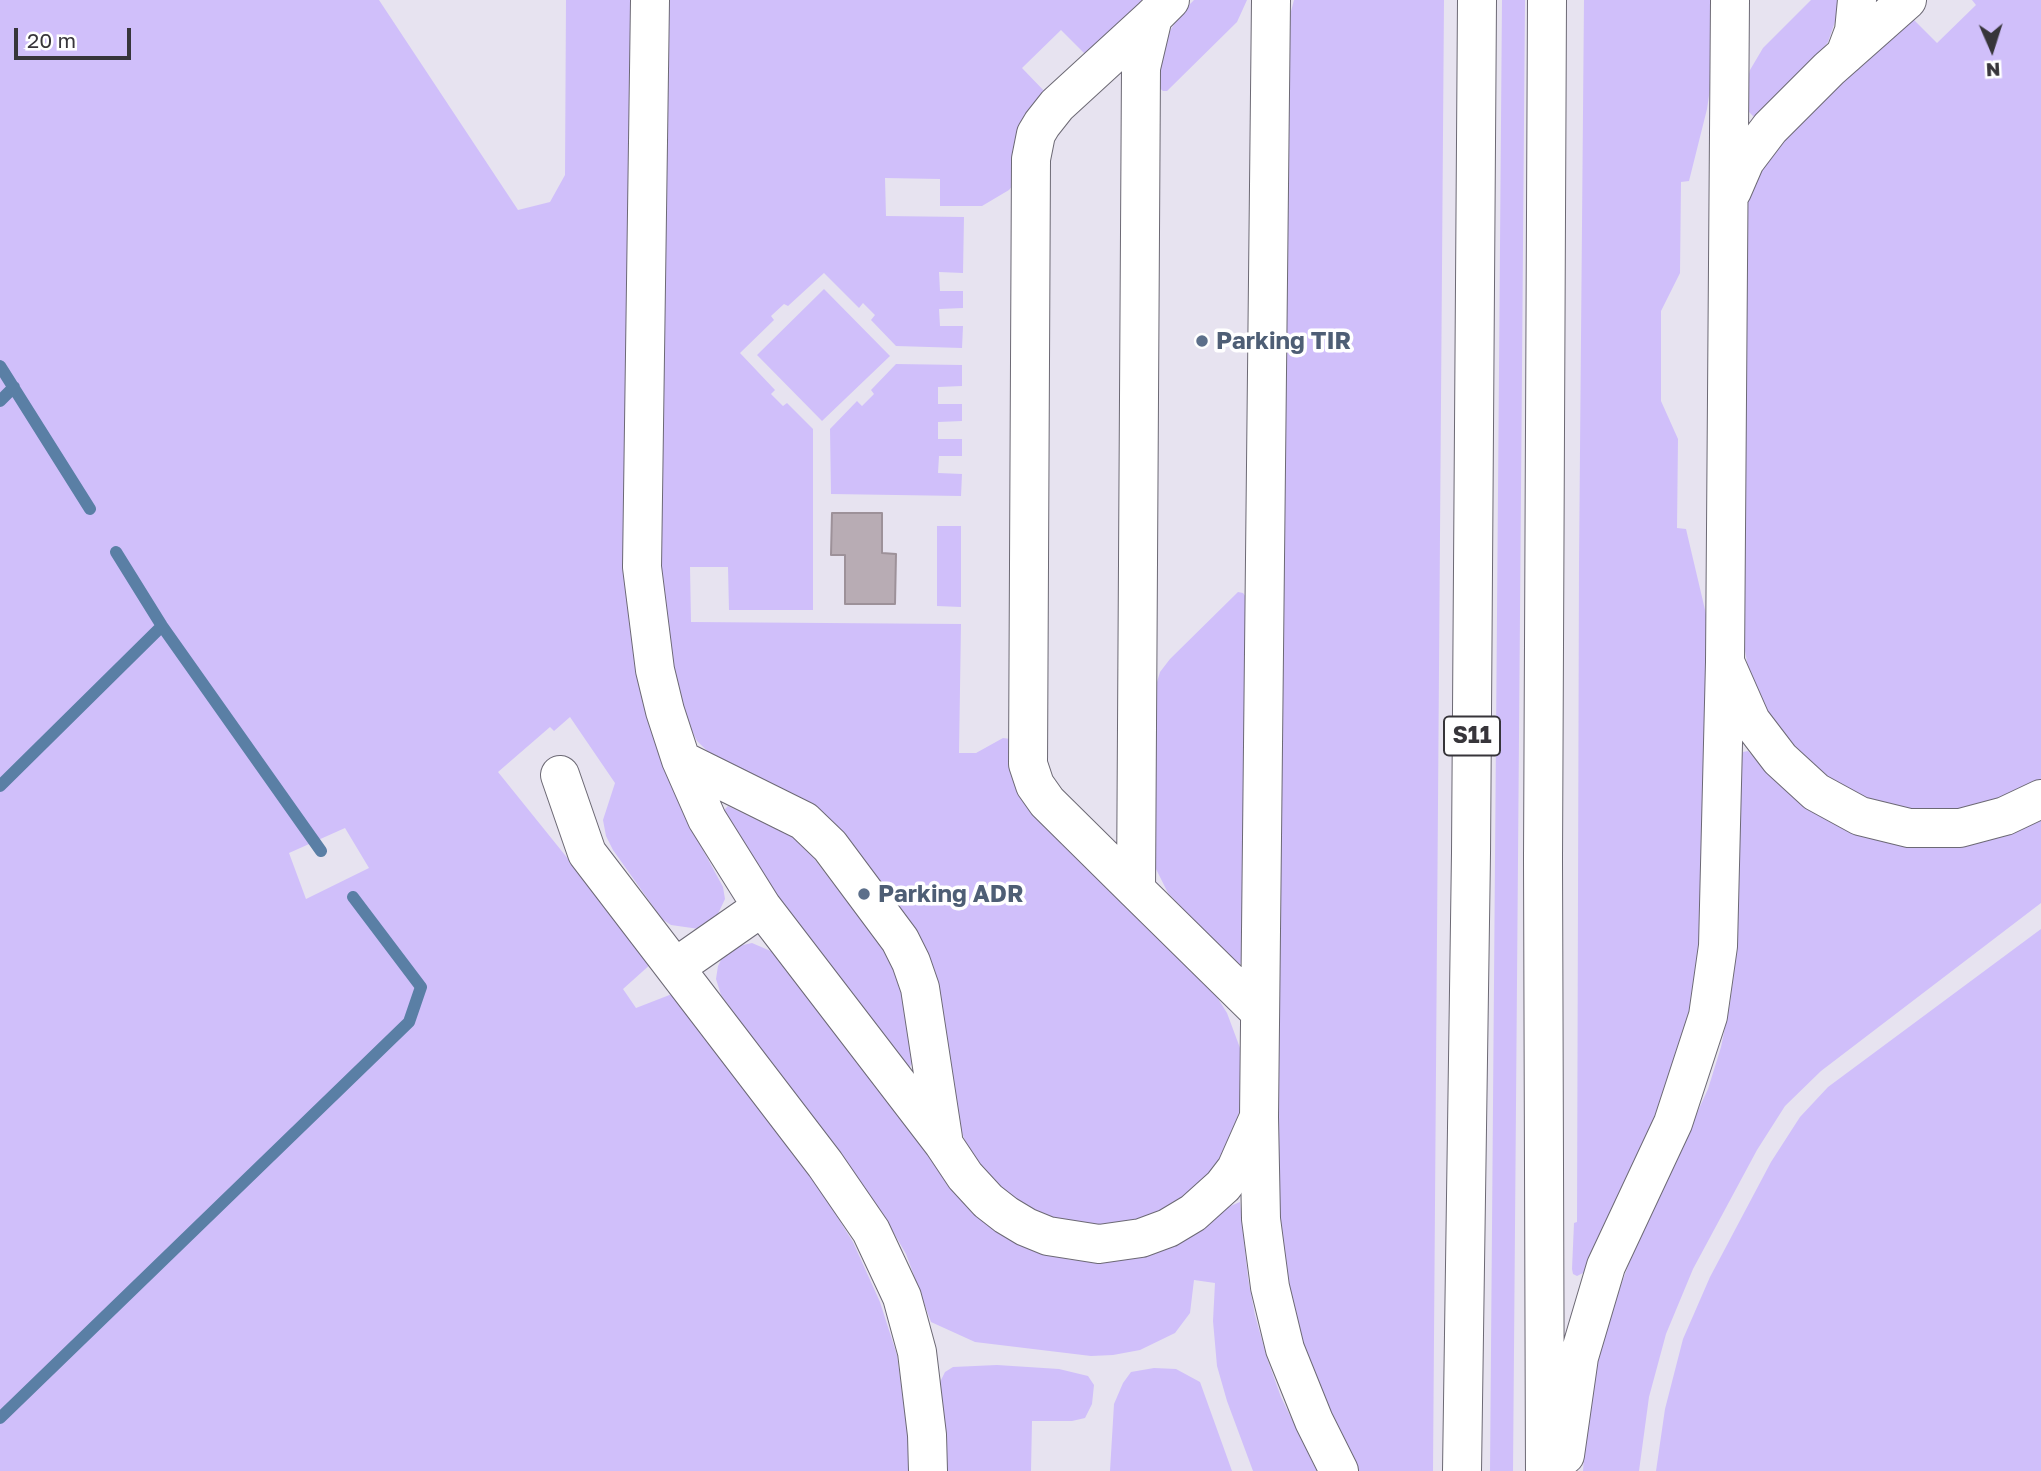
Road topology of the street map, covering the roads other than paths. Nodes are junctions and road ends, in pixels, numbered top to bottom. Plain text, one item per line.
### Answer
1 (650, 0) edge
2 (1271, 0) edge
3 (1477, 0) edge
4 (1547, 0) edge
5 (1730, 0) edge
6 (1857, 0) edge
7 (1907, 0) edge
8 (1162, 9) edge
9 (1845, 55) junction
10 (1728, 203) junction
11 (1725, 662) junction
12 (681, 761) junction
13 (559, 775) dead end
14 (2041, 799) edge
15 (1136, 890) junction
16 (762, 908) junction
17 (676, 967) junction
18 (1259, 1011) junction
19 (1259, 1117) junction
20 (943, 1143) junction
21 (929, 1471) edge
22 (1339, 1471) edge
23 (1462, 1471) edge
24 (1545, 1471) edge
25 (1563, 1471) edge

1 - 12 main road
2 - 18 main road
3 - 23 main road, S11
4 - 24 main road
5 - 10 main road
6 - 9 main road
7 - 9 main road
8 - 15 main road
8 - 15 main road
9 - 10 main road
10 - 11 main road
11 - 14 main road
11 - 25 main road
12 - 16 main road
12 - 20 main road
13 - 17 main road
15 - 18 main road
16 - 17 main road
16 - 20 main road
17 - 21 main road
18 - 19 main road
19 - 20 main road
19 - 22 main road

